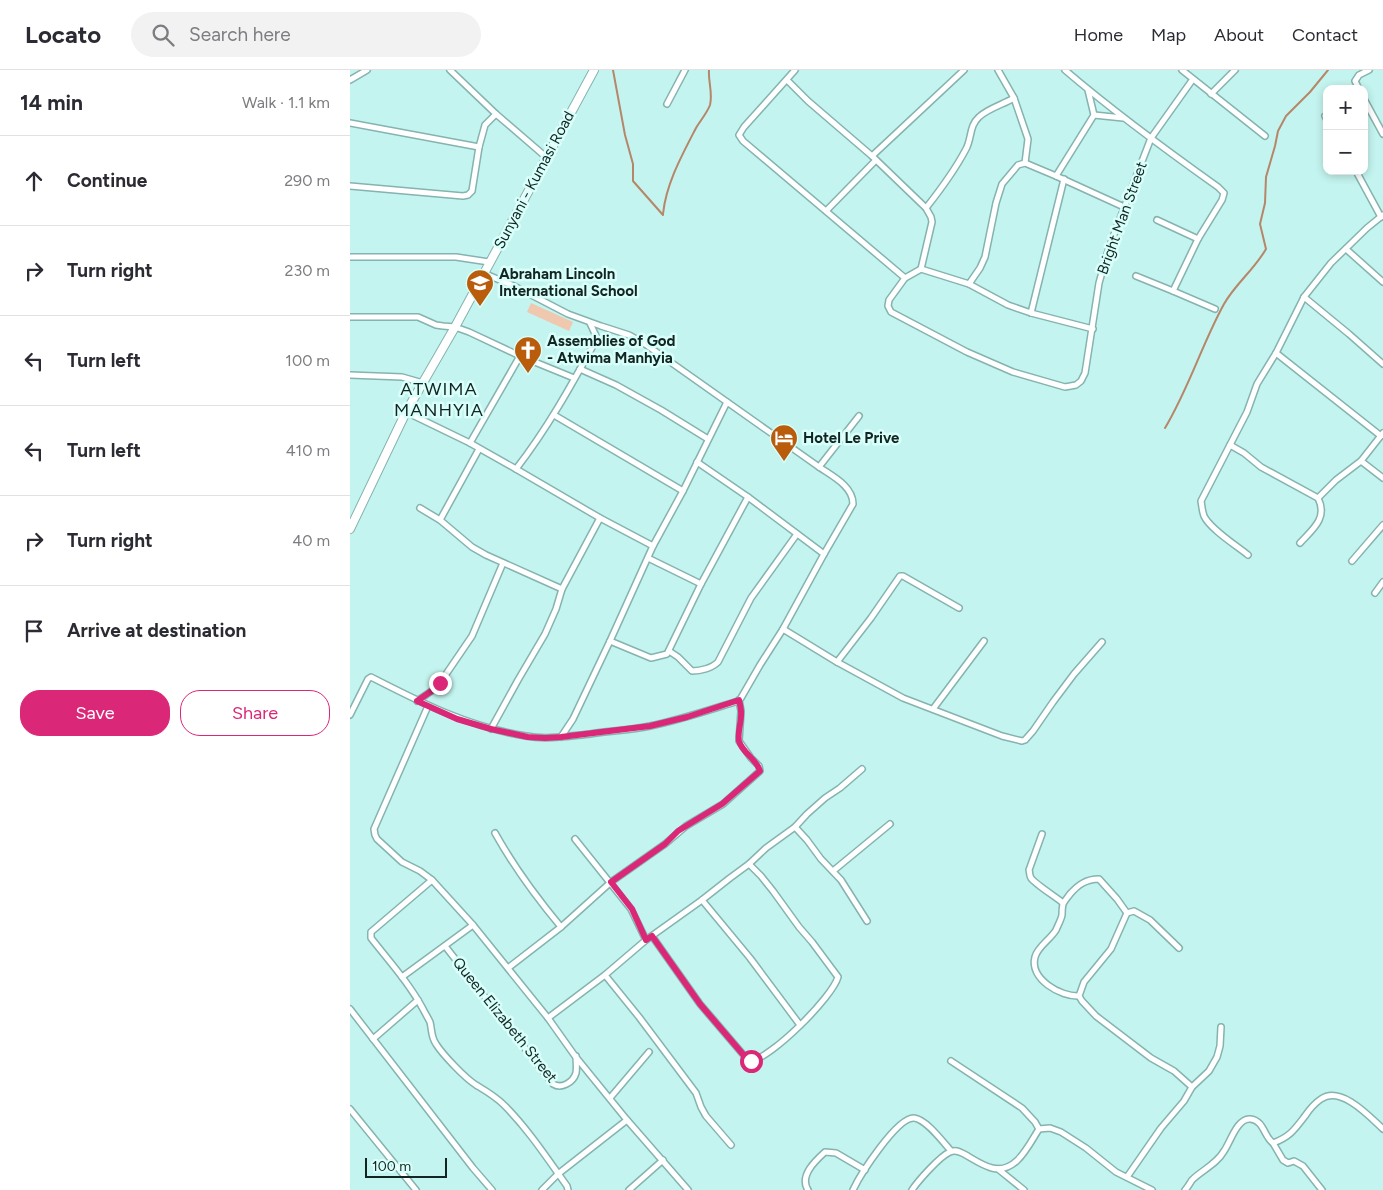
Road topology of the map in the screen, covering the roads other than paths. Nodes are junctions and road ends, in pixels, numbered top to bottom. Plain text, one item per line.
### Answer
1 (367, 70) edge
2 (450, 70) edge
3 (594, 70) edge
4 (685, 70) edge
5 (795, 70) edge
6 (964, 70) edge
7 (998, 70) edge
8 (1065, 70) edge
9 (1182, 70) edge
10 (1235, 70) edge
11 (1369, 70) edge
12 (1193, 79) junction
13 (350, 80) edge
14 (787, 80) junction
15 (1357, 85) edge
16 (1088, 90) junction
17 (1211, 94) junction
18 (1014, 98) junction
19 (667, 104) dead end
20 (1368, 106) edge
21 (496, 114) junction
22 (1094, 115) junction
23 (1124, 118) junction
24 (350, 123) edge
25 (1383, 134) edge
26 (1265, 136) dead end
27 (1151, 138) junction
28 (479, 148) junction
29 (546, 157) junction
30 (874, 158) junction
31 (1025, 163) junction
32 (1358, 175) edge
33 (1056, 176) junction
34 (1064, 179) junction
35 (350, 186) edge
36 (1124, 207) junction
37 (926, 208) junction
38 (826, 211) junction
39 (1382, 216) edge
40 (1157, 220) dead end
41 (1198, 239) junction
42 (1346, 249) junction
43 (350, 257) edge
44 (489, 262) junction
45 (921, 269) junction
46 (483, 273) junction
47 (1136, 276) dead end
48 (905, 278) junction
49 (1383, 282) edge
50 (969, 284) junction
51 (1173, 290) junction
52 (1304, 297) junction
53 (1216, 309) dead end
54 (1031, 313) junction
55 (350, 317) edge
56 (590, 322) junction
57 (454, 327) junction
58 (1092, 329) junction
59 (1276, 354) junction
60 (520, 356) junction
61 (1383, 364) edge
62 (580, 369) junction
63 (350, 375) edge
64 (574, 378) junction
65 (424, 382) junction
66 (727, 402) junction
67 (406, 412) junction
68 (554, 415) junction
69 (859, 416) dead end
70 (1382, 435) edge
71 (708, 439) junction
72 (470, 443) junction
73 (1230, 445) junction
74 (479, 449) junction
75 (1362, 461) junction
76 (697, 462) junction
77 (819, 466) junction
78 (516, 468) junction
79 (1383, 478) edge
80 (683, 492) junction
81 (748, 497) junction
82 (1318, 498) junction
83 (420, 508) dead end
84 (600, 518) junction
85 (440, 520) junction
86 (1383, 525) edge
87 (350, 529) edge
88 (797, 534) junction
89 (1300, 543) dead end
90 (653, 546) junction
91 (824, 554) junction
92 (1248, 555) dead end
93 (648, 558) junction
94 (1352, 561) dead end
95 (503, 563) junction
96 (1383, 582) edge
97 (701, 584) junction
98 (562, 589) junction
99 (1375, 593) dead end
100 (959, 608) dead end
101 (783, 629) junction
102 (610, 641) junction
103 (984, 641) dead end
104 (1102, 642) dead end
105 (669, 651) junction
106 (837, 662) junction
107 (739, 700) junction
108 (417, 701) junction
109 (428, 706) junction
110 (933, 709) junction
111 (350, 715) edge
112 (491, 729) junction
113 (561, 737) junction
114 (862, 769) dead end
115 (890, 824) dead end
116 (795, 827) junction
117 (495, 833) dead end
118 (1042, 834) dead end
119 (575, 839) dead end
120 (749, 864) junction
121 (833, 871) junction
122 (432, 880) junction
123 (611, 882) junction
124 (702, 900) junction
125 (1063, 903) junction
126 (1127, 913) junction
127 (867, 921) dead end
128 (473, 925) junction
129 (561, 927) junction
130 (652, 936) junction
131 (646, 940) junction
132 (445, 946) junction
133 (1179, 948) dead end
134 (508, 968) junction
135 (605, 976) junction
136 (402, 977) junction
137 (1079, 996) junction
138 (418, 1000) junction
139 (350, 1009) edge
140 (548, 1018) junction
141 (800, 1025) junction
142 (1221, 1027) dead end
143 (373, 1039) junction
144 (649, 1052) dead end
145 (576, 1056) junction
146 (951, 1061) dead end
147 (1192, 1088) junction
148 (610, 1098) junction
149 (350, 1109) edge
150 (627, 1120) junction
151 (1039, 1129) junction
152 (1383, 1129) edge
153 (1273, 1143) junction
154 (731, 1145) dead end
155 (951, 1151) junction
156 (662, 1160) junction
157 (998, 1169) junction
158 (865, 1170) junction
159 (558, 1174) junction
160 (1127, 1177) junction
161 (416, 1190) edge
162 (492, 1190) edge
163 (542, 1190) edge
164 (568, 1190) edge
165 (629, 1190) edge
166 (688, 1190) edge
167 (808, 1190) edge
168 (853, 1190) edge
169 (912, 1190) edge
170 (1024, 1190) edge
171 (1152, 1190) edge
172 (1186, 1190) edge
173 (1322, 1190) edge

1 - 13 street
2 - 21 street
3 - 29 main road, Sunyani - Kumasi Road
4 - 19 street
5 - 14 street
6 - 30 street
7 - 18 street
8 - 16 street
9 - 12 street
10 - 17 street
11 - 15 street
12 - 17 street
12 - 27 street, Bright Man Street
14 - 30 street
14 - 38 street
16 - 22 street
16 - 23 street
17 - 26 street
18 - 31 street
18 - 37 street
20 - 25 street
21 - 28 street
21 - 29 street
22 - 23 street
22 - 33 street
23 - 27 street
24 - 28 street
27 - 36 street, Bright Man Street
27 - 41 street
28 - 35 street
29 - 44 main road, Sunyani - Kumasi Road
30 - 37 street
30 - 38 street
31 - 33 street
31 - 50 street
32 - 39 street
33 - 34 street
34 - 36 street
34 - 54 street
36 - 58 street, Bright Man Street
37 - 45 street
38 - 48 street
39 - 42 street
40 - 41 street
41 - 51 street
42 - 49 street
42 - 52 street
43 - 44 street
44 - 46 main road, Sunyani - Kumasi Road
45 - 48 street
45 - 50 street
46 - 56 street
46 - 57 main road, Sunyani - Kumasi Road
47 - 51 street
48 - 58 street, Bright Man Street
50 - 54 street
51 - 53 street
52 - 59 street
52 - 61 street
54 - 58 street
55 - 57 street
56 - 62 street
56 - 66 street
57 - 60 street
57 - 65 main road, Sunyani - Kumasi Road
59 - 70 street
59 - 73 street
60 - 64 street
60 - 72 street
62 - 64 street
62 - 71 street
63 - 65 street
64 - 68 street
65 - 67 main road, Sunyani - Kumasi Road
66 - 71 street
66 - 77 street
67 - 72 street
67 - 87 main road, Sunyani - Kumasi Road
68 - 78 street
68 - 80 street
69 - 77 street
70 - 75 street
71 - 76 street
72 - 74 street
73 - 82 street
73 - 92 street
74 - 78 street
74 - 85 street
75 - 79 street
75 - 82 street
76 - 80 street
76 - 81 street
77 - 91 street
78 - 84 street
80 - 90 street
81 - 88 street
81 - 97 street
82 - 89 street
83 - 85 street
84 - 90 street
84 - 98 street
85 - 95 street
86 - 94 street
88 - 91 street
88 - 105 street
90 - 93 street
91 - 101 street
93 - 97 street
93 - 102 street
95 - 98 street
95 - 108 street
96 - 99 street
97 - 105 street
98 - 112 street
100 - 106 street
101 - 106 street
101 - 107 street
102 - 105 street
102 - 113 street
103 - 110 street
104 - 110 street
106 - 110 street
107 - 113 street
107 - 123 street
108 - 109 street
108 - 111 street
109 - 112 street
109 - 122 street
112 - 113 street
114 - 116 street
115 - 121 street
116 - 120 street
116 - 121 street
117 - 129 street
118 - 125 street
119 - 123 street
120 - 124 street
120 - 141 street
121 - 127 street
122 - 128 street
122 - 136 street
123 - 129 street
123 - 131 street
124 - 130 street
124 - 141 street
125 - 126 street
125 - 137 street
126 - 133 street
126 - 137 street
128 - 132 street
128 - 134 street
129 - 134 street
130 - 131 street
130 - 141 street
131 - 135 street
132 - 136 street
132 - 145 street, Queen Elizabeth Street
134 - 140 street
135 - 140 street
135 - 154 street
136 - 138 street
137 - 147 street
138 - 143 street
138 - 159 street
139 - 143 street
140 - 145 street
142 - 147 street
143 - 162 street
144 - 148 street
145 - 148 street
146 - 151 street
147 - 160 street
148 - 150 street
149 - 161 street
150 - 156 street
150 - 159 street
151 - 157 street
151 - 160 street
152 - 153 street
153 - 172 street
153 - 173 street
155 - 157 street
155 - 158 street
155 - 169 street
156 - 165 street
156 - 166 street
157 - 170 street
158 - 167 street
158 - 168 street
159 - 163 street
159 - 164 street
160 - 171 street

